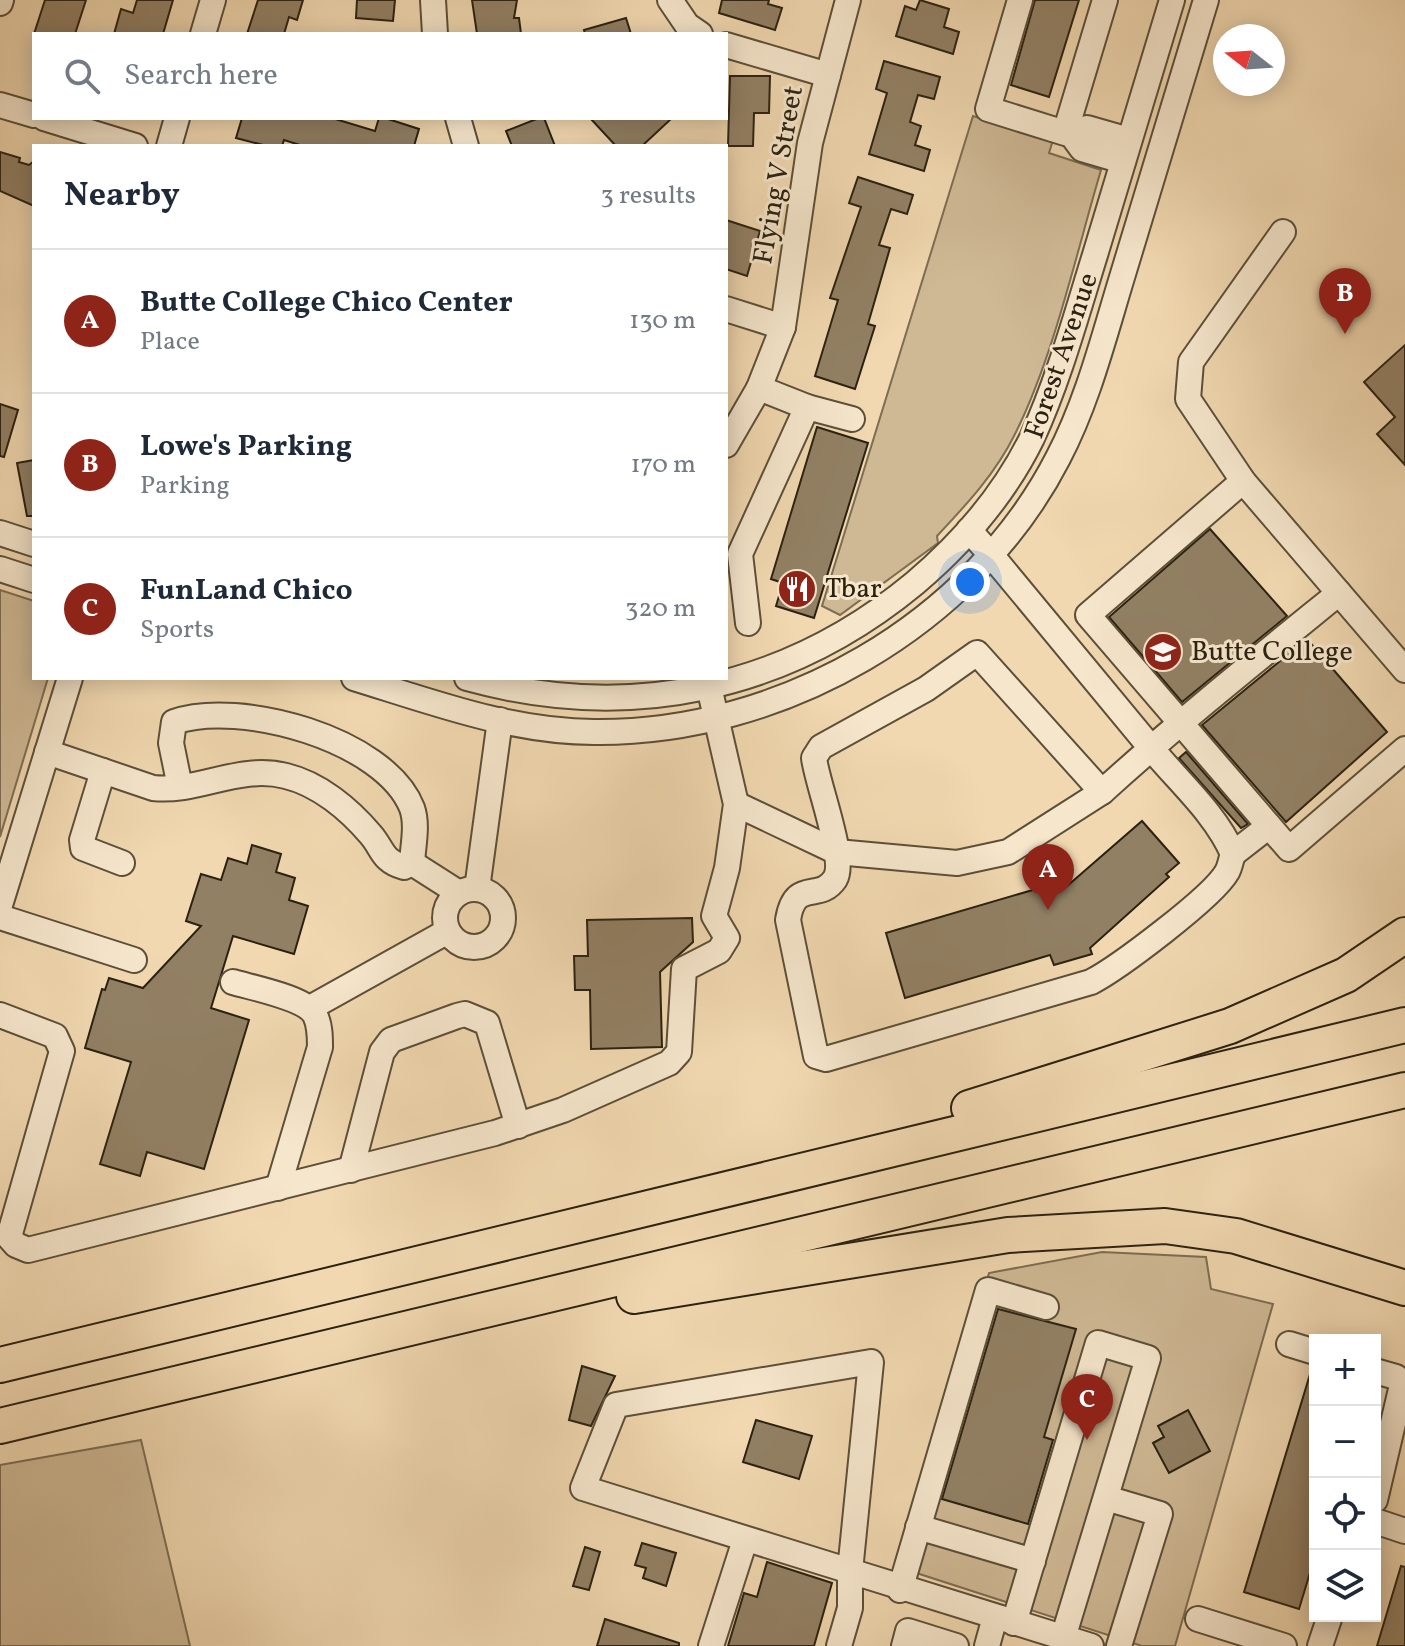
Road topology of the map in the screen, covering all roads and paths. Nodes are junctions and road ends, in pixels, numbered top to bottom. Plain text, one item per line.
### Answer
1 (213, 0) edge
2 (433, 0) edge
3 (670, 0) edge
4 (848, 0) edge
5 (1020, 0) edge
6 (1105, 0) edge
7 (1172, 0) edge
8 (1206, 0) edge
9 (204, 32) edge
10 (435, 32) edge
11 (697, 32) edge
12 (728, 46) edge
13 (828, 75) junction
14 (0, 105) edge
15 (32, 114) edge
16 (50, 120) edge
17 (176, 120) edge
18 (459, 120) edge
19 (1068, 133) junction
20 (128, 144) edge
21 (170, 144) edge
22 (465, 144) edge
23 (1126, 150) junction
24 (1283, 232) dead end
25 (728, 310) edge
26 (783, 327) junction
27 (759, 388) junction
28 (807, 407) junction
29 (852, 419) dead end
30 (728, 442) edge
31 (1243, 481) junction
32 (969, 530) junction
33 (0, 533) edge
34 (32, 543) edge
35 (733, 552) edge
36 (992, 556) junction
37 (0, 569) edge
38 (32, 579) edge
39 (1339, 593) junction
40 (748, 623) dead end
41 (1405, 670) edge
42 (728, 678) edge
43 (69, 680) edge
44 (361, 680) edge
45 (479, 680) edge
46 (708, 682) edge
47 (717, 719) junction
48 (500, 720) junction
49 (1180, 723) junction
50 (1151, 748) junction
51 (1405, 749) edge
52 (47, 752) junction
53 (103, 771) junction
54 (180, 787) junction
55 (1102, 792) junction
56 (736, 804) junction
57 (1269, 826) junction
58 (837, 852) junction
59 (1233, 854) junction
60 (122, 863) dead end
61 (412, 863) junction
62 (468, 891) junction
63 (0, 905) edge
64 (0, 917) edge
65 (448, 931) junction
66 (1405, 935) edge
67 (134, 960) dead end
68 (233, 982) dead end
69 (310, 1008) junction
70 (0, 1015) edge
71 (1405, 1025) edge
72 (1405, 1090) edge
73 (518, 1126) junction
74 (351, 1170) junction
75 (763, 1179) junction
76 (278, 1188) junction
77 (1405, 1288) edge
78 (506, 1306) junction
79 (1046, 1307) dead end
80 (1289, 1344) dead end
81 (1309, 1350) edge
82 (0, 1365) edge
83 (1381, 1373) edge
84 (0, 1426) edge
85 (1380, 1478) edge
86 (1106, 1498) junction
87 (1381, 1523) edge
88 (918, 1527) junction
89 (1405, 1531) edge
90 (745, 1540) junction
91 (1033, 1561) junction
92 (850, 1571) junction
93 (894, 1588) junction
94 (1198, 1619) dead end
95 (1005, 1620) junction
96 (1328, 1622) edge
97 (1063, 1638) junction
98 (711, 1646) edge
99 (839, 1646) edge
100 (904, 1646) edge
101 (956, 1646) edge
102 (987, 1646) edge
103 (1091, 1646) edge
104 (1119, 1646) edge
105 (1284, 1646) edge
106 (1320, 1646) edge

1 - 9 street
2 - 10 street
3 - 11 street
4 - 13 street, Flying V Street
5 - 19 street
6 - 19 street
7 - 23 street, Forest Avenue
8 - 36 street, Forest Avenue
12 - 13 street
13 - 26 street, Flying V Street
14 - 15 street
16 - 20 street
17 - 21 street
18 - 22 street
19 - 23 street
23 - 32 street, Forest Avenue
24 - 31 street
25 - 26 street
26 - 27 street, Flying V Street
27 - 28 street
27 - 30 street, Flying V Street
28 - 29 street
28 - 35 street
31 - 39 street
31 - 49 street
32 - 36 street
32 - 42 street, Forest Avenue
33 - 34 street
35 - 40 street
36 - 47 street, Forest Avenue
36 - 50 street
37 - 38 street
39 - 41 street
39 - 49 street
43 - 52 street
44 - 48 street, Forest Avenue
45 - 46 street, Forest Avenue
46 - 47 street
47 - 48 street, Forest Avenue
47 - 56 street
48 - 62 street
49 - 50 street
49 - 57 street
50 - 55 street
50 - 59 street
51 - 57 street
52 - 53 street
52 - 63 street
53 - 54 street
53 - 60 street
54 - 61 street
54 - 61 street
55 - 58 street
55 - 58 street
56 - 58 street
56 - 73 street
57 - 59 street
58 - 59 street
61 - 62 street
62 - 65 street
62 - 65 street
64 - 67 street
65 - 69 street
66 - 75 highway
68 - 69 street
69 - 76 street
70 - 76 street
71 - 75 highway
72 - 78 highway
73 - 74 street
73 - 74 street
74 - 76 street
75 - 82 highway
77 - 78 highway
78 - 84 highway
79 - 88 street
80 - 81 street
83 - 85 street
86 - 91 street
86 - 97 street
86 - 104 street
87 - 89 street
88 - 91 street
88 - 93 street
90 - 92 street
90 - 92 street
90 - 98 street
91 - 95 street
92 - 93 street
92 - 99 street
93 - 95 street
94 - 105 street
95 - 97 street
95 - 102 street
96 - 106 street
97 - 103 street
100 - 101 street

